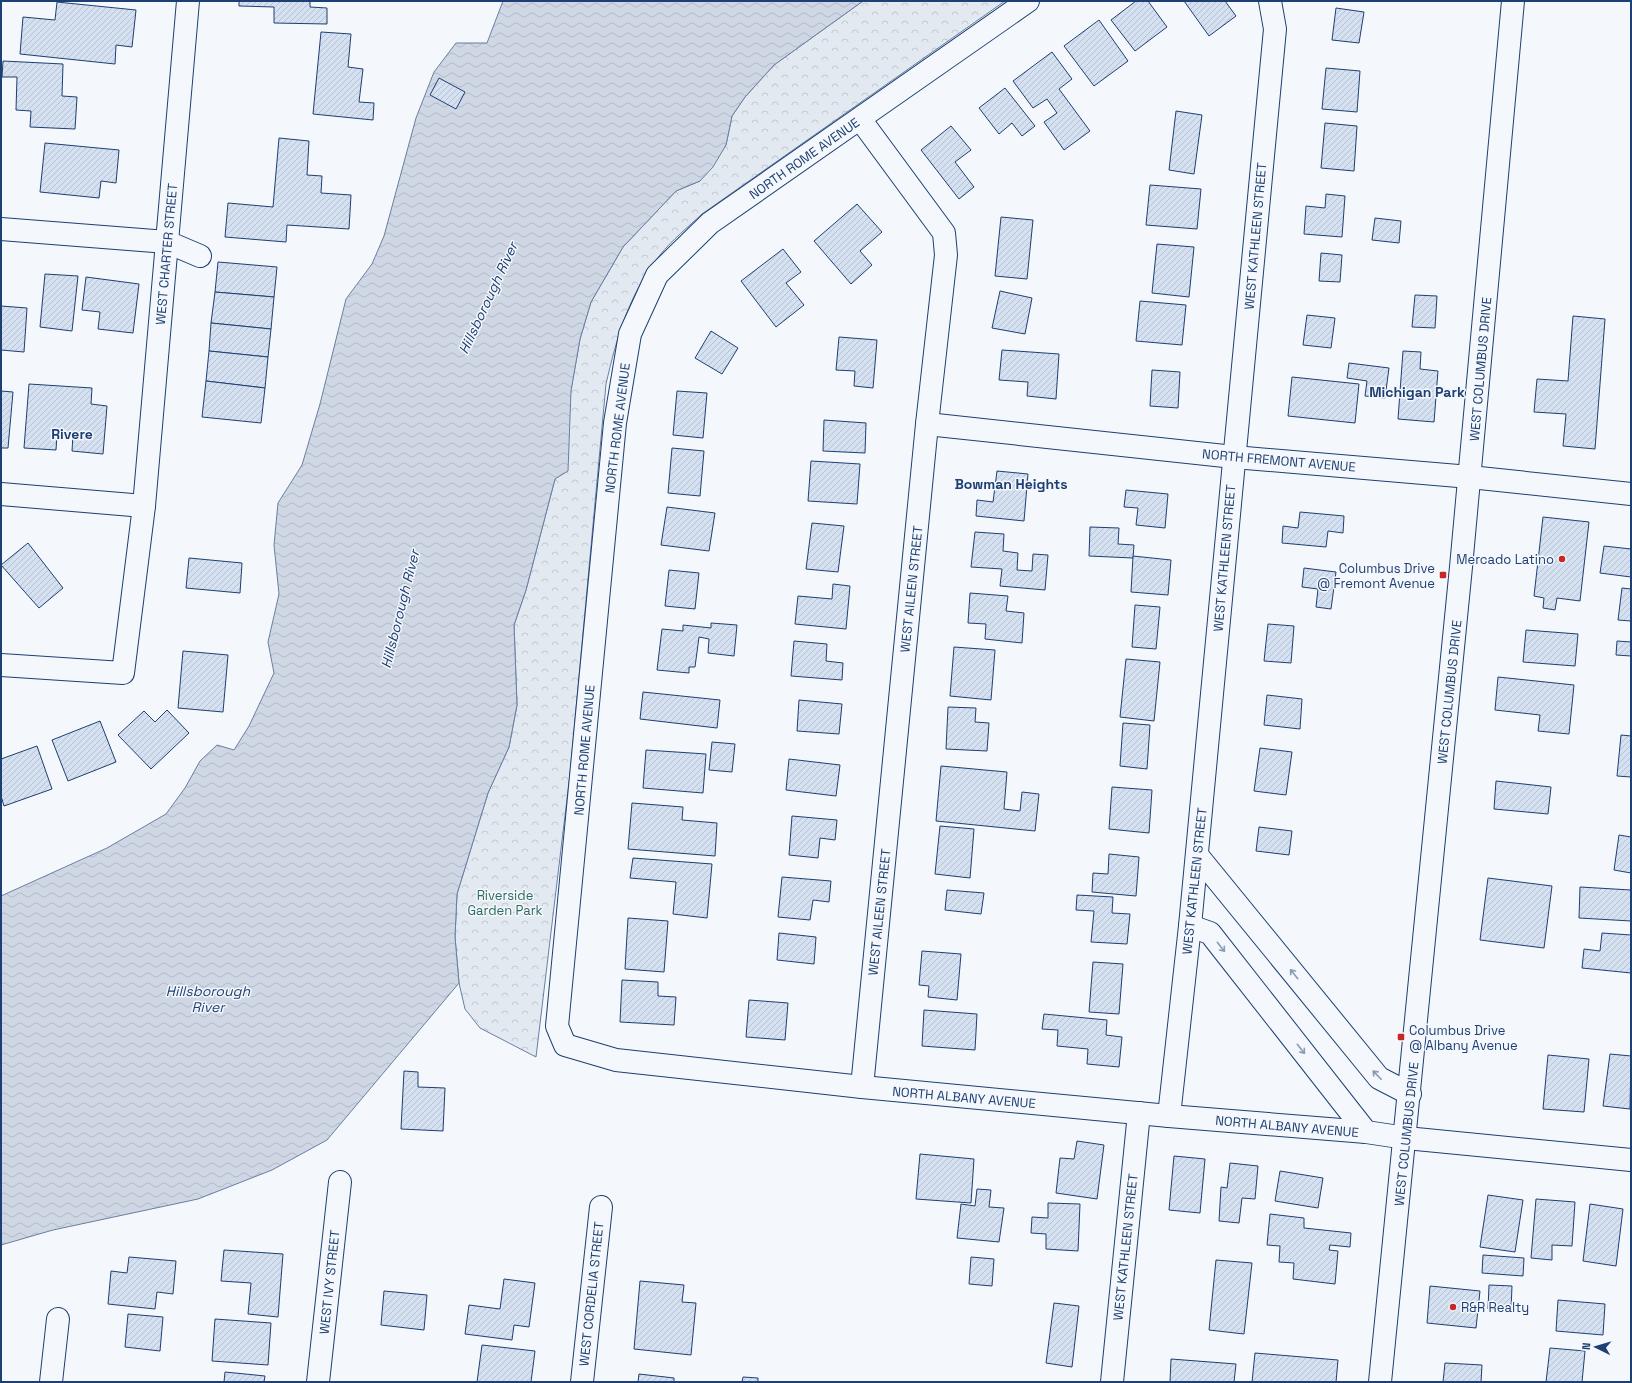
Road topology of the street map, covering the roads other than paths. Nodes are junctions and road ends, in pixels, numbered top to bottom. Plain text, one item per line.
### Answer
1 (188, 1) edge
2 (1028, 1) edge
3 (1270, 1) edge
4 (1513, 1) edge
5 (860, 119) junction
6 (1, 229) edge
7 (167, 242) junction
8 (200, 256) dead end
9 (927, 424) junction
10 (1234, 457) junction
11 (1470, 477) junction
12 (1, 494) edge
13 (1631, 494) edge
14 (144, 506) junction
15 (1, 665) edge
16 (1197, 855) junction
17 (1190, 926) junction
18 (565, 1045) joint
19 (862, 1087) junction
20 (1410, 1094) junction
21 (1139, 1113) junction
22 (1169, 1116) junction
23 (1366, 1132) junction
24 (1406, 1138) junction
25 (1631, 1160) edge
26 (340, 1182) dead end
27 (600, 1207) dead end
28 (58, 1319) dead end
29 (51, 1382) edge
30 (318, 1382) edge
31 (582, 1382) edge
32 (1112, 1382) edge
33 (1380, 1382) edge

1 - 7 street, WEST CHARTER STREET
2 - 5 street, NORTH ROME AVENUE
3 - 10 street, WEST KATHLEEN STREET
4 - 11 street, WEST COLUMBUS DRIVE
5 - 9 street, WEST AILEEN STREET
5 - 18 street, NORTH ROME AVENUE
6 - 7 street
7 - 8 street
7 - 14 street, WEST CHARTER STREET
9 - 10 street, NORTH FREMONT AVENUE
9 - 19 street, WEST AILEEN STREET
10 - 11 street, NORTH FREMONT AVENUE
10 - 16 street, WEST KATHLEEN STREET
11 - 13 street, NORTH FREMONT AVENUE
11 - 20 street, WEST COLUMBUS DRIVE
12 - 14 street
14 - 15 street, WEST CHARTER STREET
16 - 17 street, WEST KATHLEEN STREET
20 -> 16 street
17 - 22 street, WEST KATHLEEN STREET
17 -> 23 street, NORTH ALBANY AVENUE
18 - 19 street, NORTH ALBANY AVENUE
19 - 21 street, NORTH ALBANY AVENUE
20 - 24 street, WEST COLUMBUS DRIVE
21 - 22 street, NORTH ALBANY AVENUE
21 - 32 street, WEST KATHLEEN STREET
22 - 23 street, NORTH ALBANY AVENUE
23 - 24 street, NORTH ALBANY AVENUE
24 - 25 street, NORTH ALBANY AVENUE
24 - 33 street, WEST COLUMBUS DRIVE
26 - 30 street, WEST IVY STREET
27 - 31 street, WEST CORDELIA STREET
28 - 29 street

